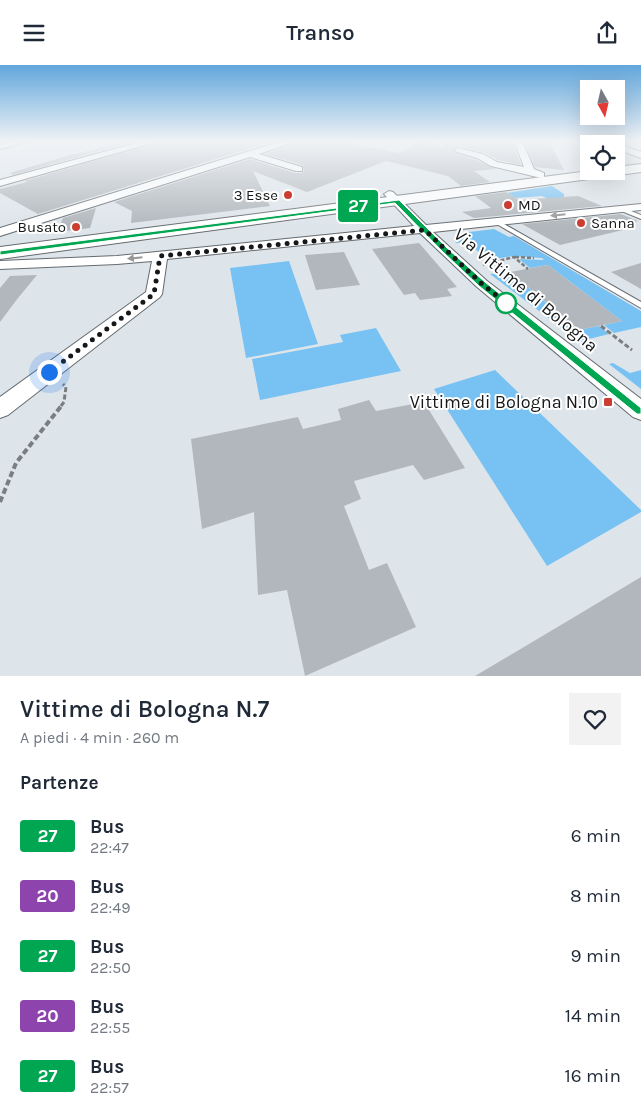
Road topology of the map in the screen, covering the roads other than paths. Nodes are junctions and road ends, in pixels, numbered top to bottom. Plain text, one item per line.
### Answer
1 (50, 170) edge
2 (200, 170) edge
3 (520, 170) edge
4 (534, 170) edge
5 (580, 170) edge
6 (637, 170) edge
7 (536, 173) junction
8 (0, 183) edge
9 (393, 198) junction
10 (641, 207) edge
11 (621, 209) junction
12 (641, 217) edge
13 (497, 222) junction
14 (425, 230) junction
15 (0, 232) edge
16 (0, 245) edge
17 (0, 253) edge
18 (160, 256) junction
19 (0, 265) edge
20 (641, 305) edge
21 (0, 409) edge
22 (641, 411) edge

1 - 8 street
2 - 15 street
3 - 7 street
4 - 7 street
5 - 7 main road
6 - 9 main road
7 - 9 main road
9 - 14 street, Via Vittime di Bologna
9 - 16 main road
9 - 17 main road
10 - 11 street
11 - 12 lane
11 -> 13 street
13 - 14 street
13 - 20 lane
14 - 18 street
14 - 22 street, Via Vittime di Bologna
18 -> 19 street
18 - 21 street

